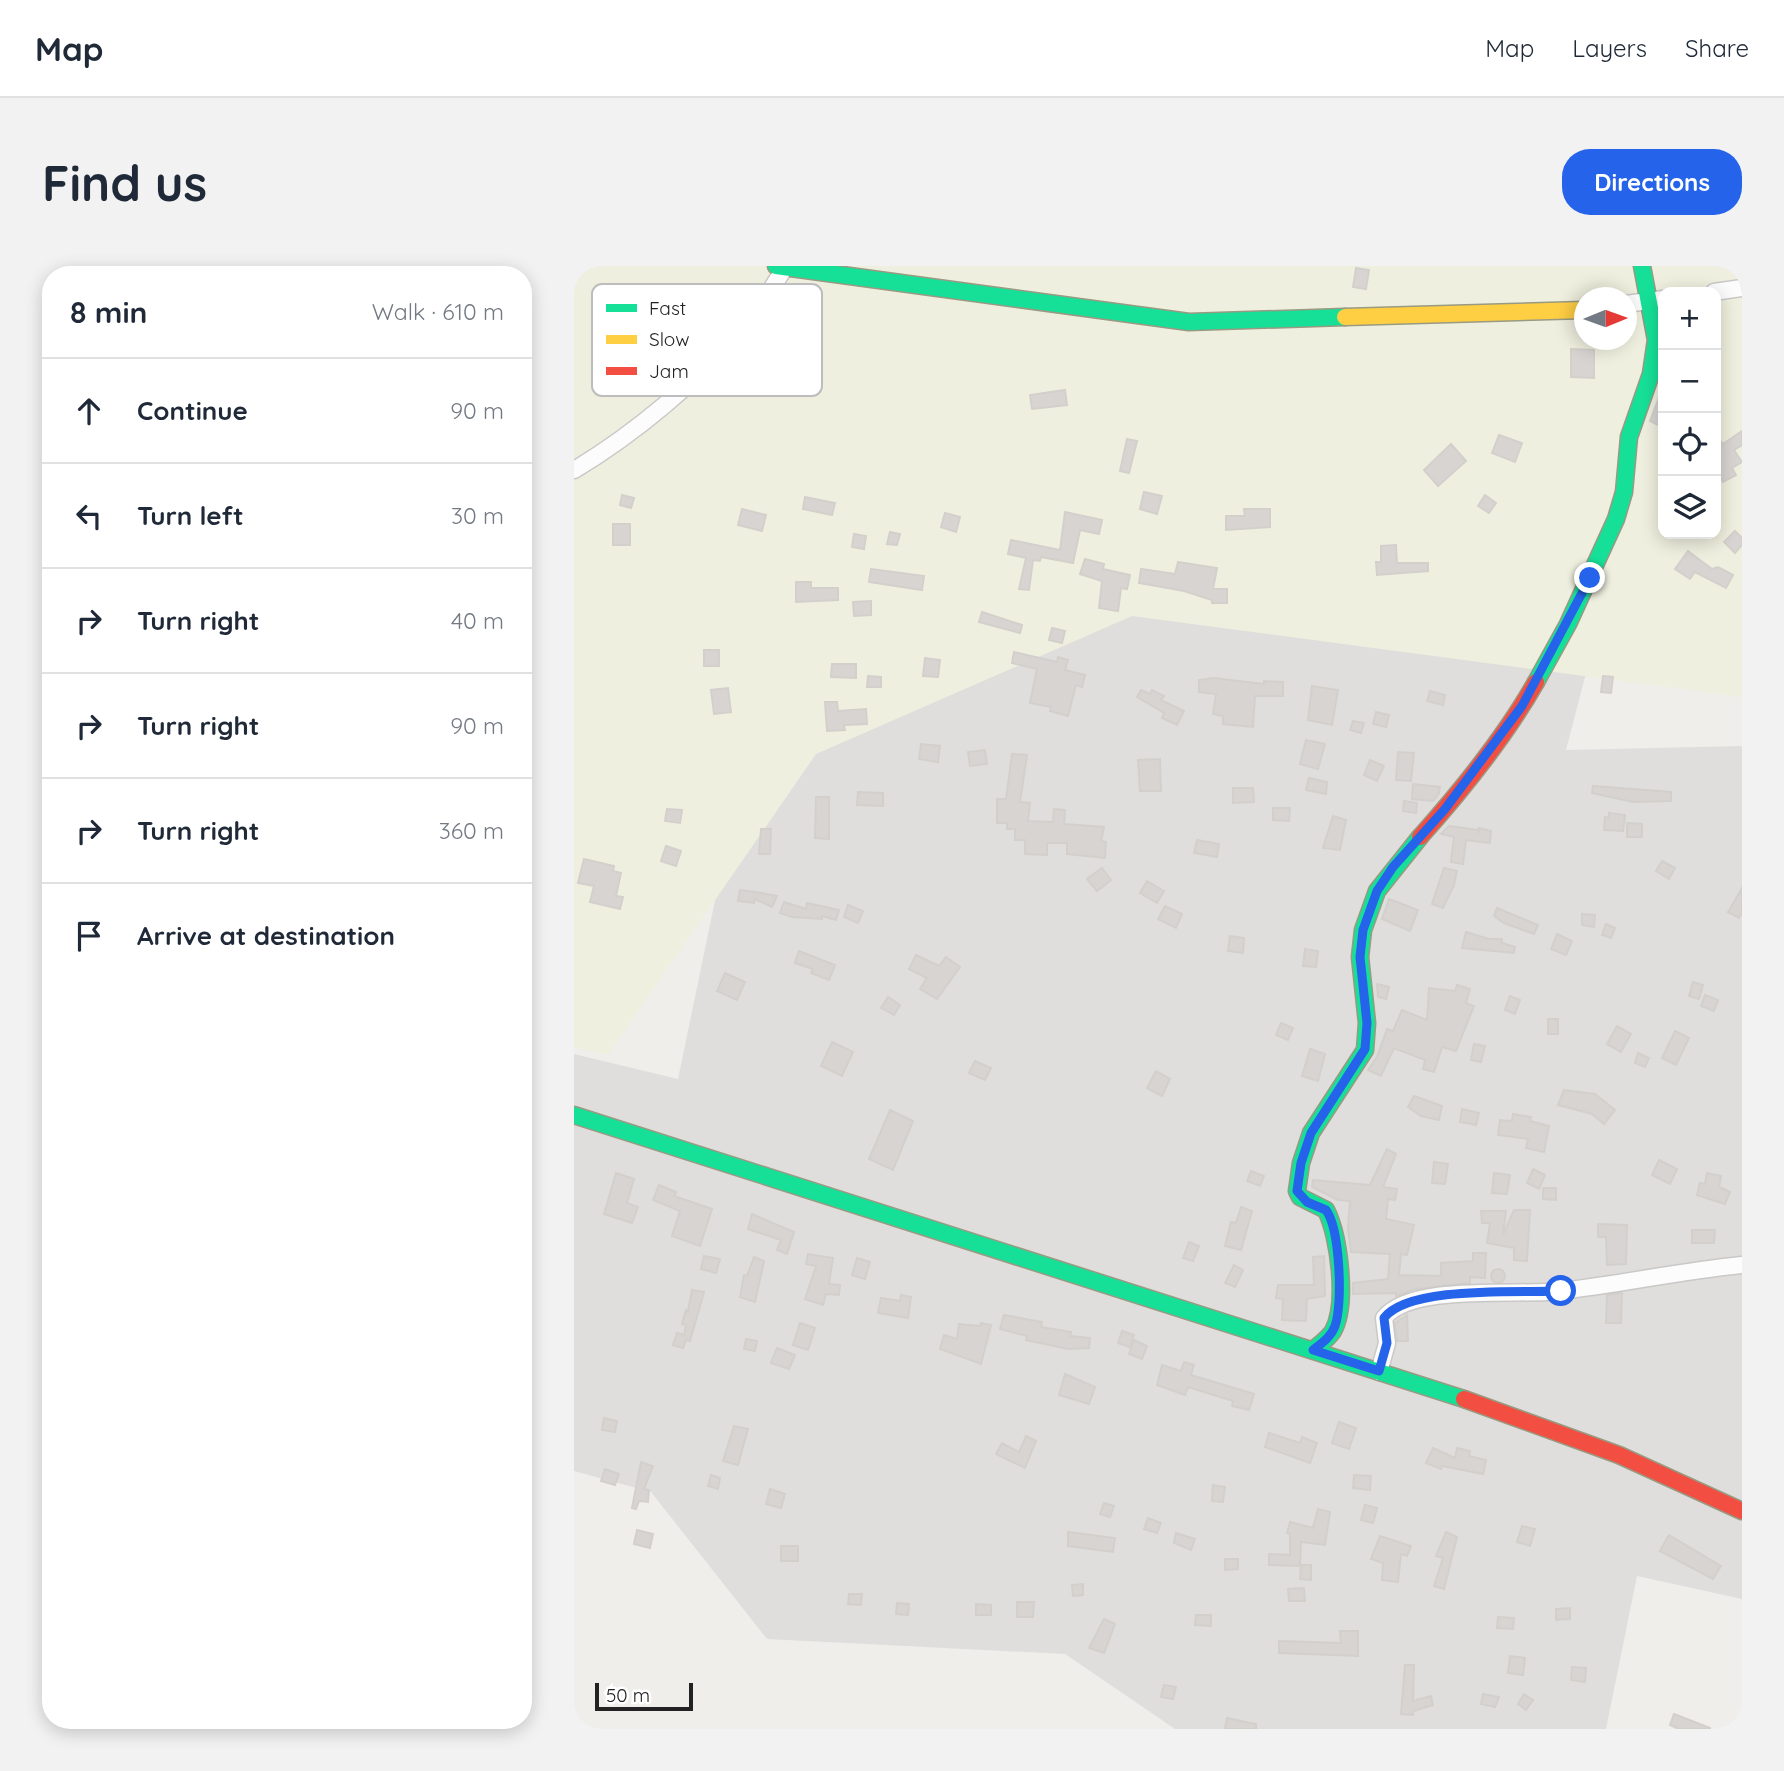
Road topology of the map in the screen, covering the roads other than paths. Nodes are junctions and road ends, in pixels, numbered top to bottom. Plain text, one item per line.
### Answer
1 (1642, 266) edge
2 (782, 267) edge
3 (773, 284) edge
4 (1742, 288) edge
5 (1721, 291) edge
6 (1656, 300) edge
7 (1637, 303) edge
8 (1574, 310) edge
9 (672, 396) edge
10 (574, 470) edge
11 (574, 1115) edge
12 (1742, 1265) edge
13 (1313, 1350) junction
14 (1379, 1371) junction
15 (1742, 1511) edge

1 - 6 street
2 - 3 street
2 - 8 street
4 - 5 street
6 - 7 street
6 - 13 street
9 - 10 street
11 - 13 street
12 - 14 street
13 - 14 street
14 - 15 street

